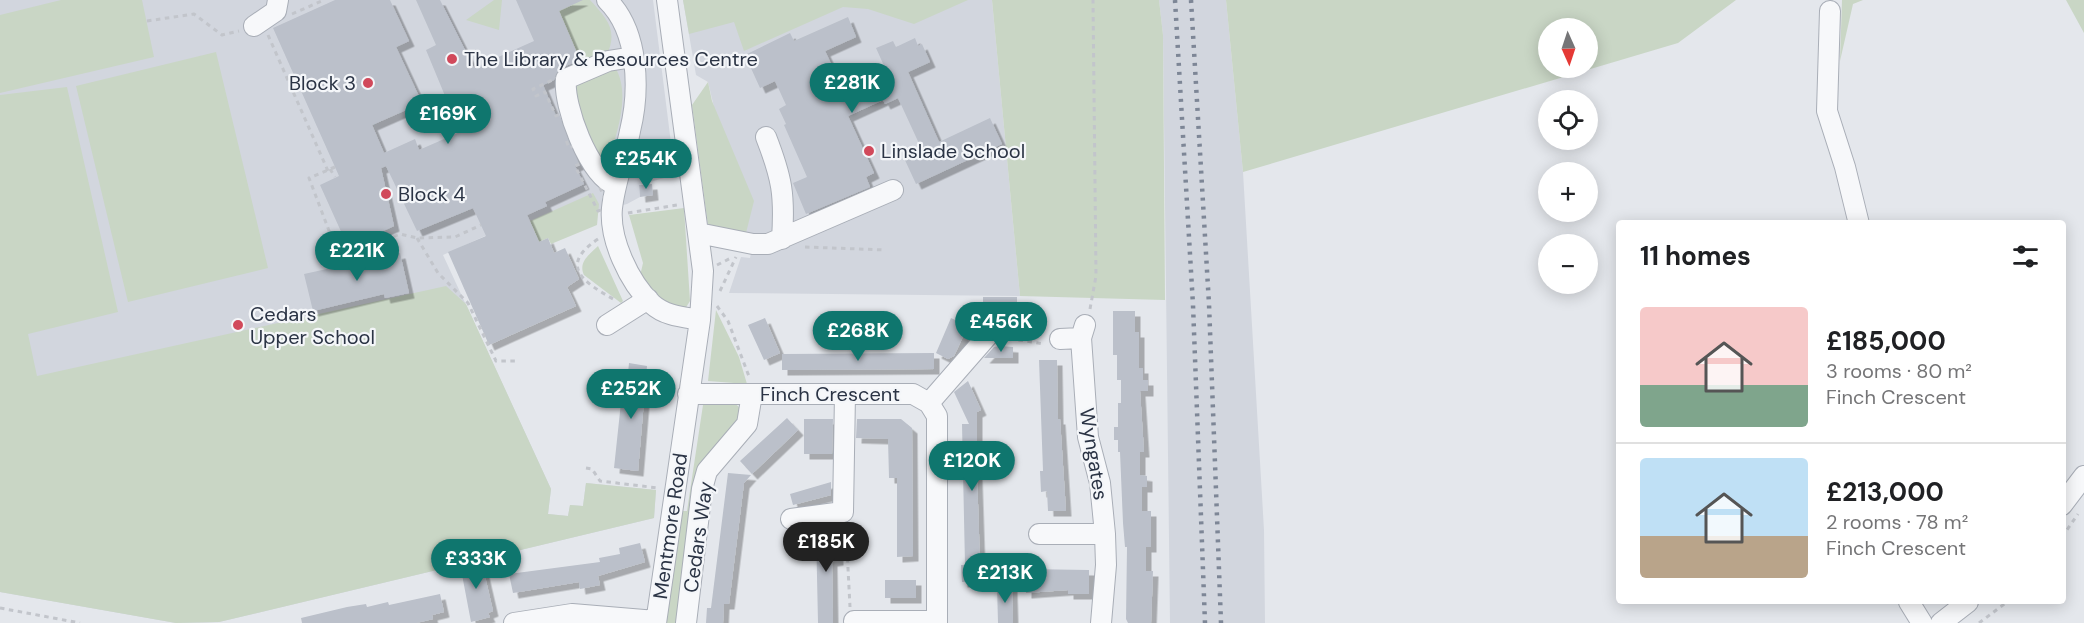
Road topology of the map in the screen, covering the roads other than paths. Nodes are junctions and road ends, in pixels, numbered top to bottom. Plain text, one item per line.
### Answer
1 (667, 0) edge
2 (609, 1) edge
3 (281, 9) edge
4 (1830, 11) dead end
5 (253, 28) road end
6 (633, 57) junction
7 (766, 138) dead end
8 (615, 185) junction
9 (893, 190) dead end
10 (1858, 220) edge
11 (698, 233) junction
12 (790, 243) junction
13 (648, 299) junction
14 (700, 320) junction
15 (607, 325) dead end
16 (997, 325) road end
17 (1060, 339) road end
18 (688, 393) junction
19 (752, 394) junction
20 (844, 394) junction
21 (929, 403) junction
22 (2084, 477) edge
23 (2066, 500) edge
24 (791, 519) dead end
25 (1039, 534) dead end
26 (1104, 534) junction
27 (1910, 604) edge
28 (1965, 604) edge
29 (854, 621) road end
30 (656, 622) edge
31 (937, 622) edge
32 (514, 623) edge
33 (686, 623) edge
34 (1101, 623) edge
35 (1922, 623) edge
36 (1941, 623) edge

1 - 11 street, Mentmore Road
2 - 6 street
3 - 5 street
4 - 10 street
6 - 8 street
6 - 8 street
7 - 12 street
8 - 13 street
9 - 12 street
11 - 12 street
11 - 14 street, Mentmore Road
13 - 14 street
13 - 15 street
14 - 18 street, Mentmore Road
16 - 21 street
17 - 26 street, Wyngates
18 - 19 street, Finch Crescent
18 - 30 street, Mentmore Road
19 - 20 street, Finch Crescent
19 - 33 street, Cedars Way
20 - 21 street, Finch Crescent
20 - 24 street
21 - 31 street, Finch Crescent
22 - 23 street
25 - 26 street
26 - 34 street, Wyngates
27 - 35 street
28 - 36 street
29 - 31 street, Finch Crescent
30 - 32 street

